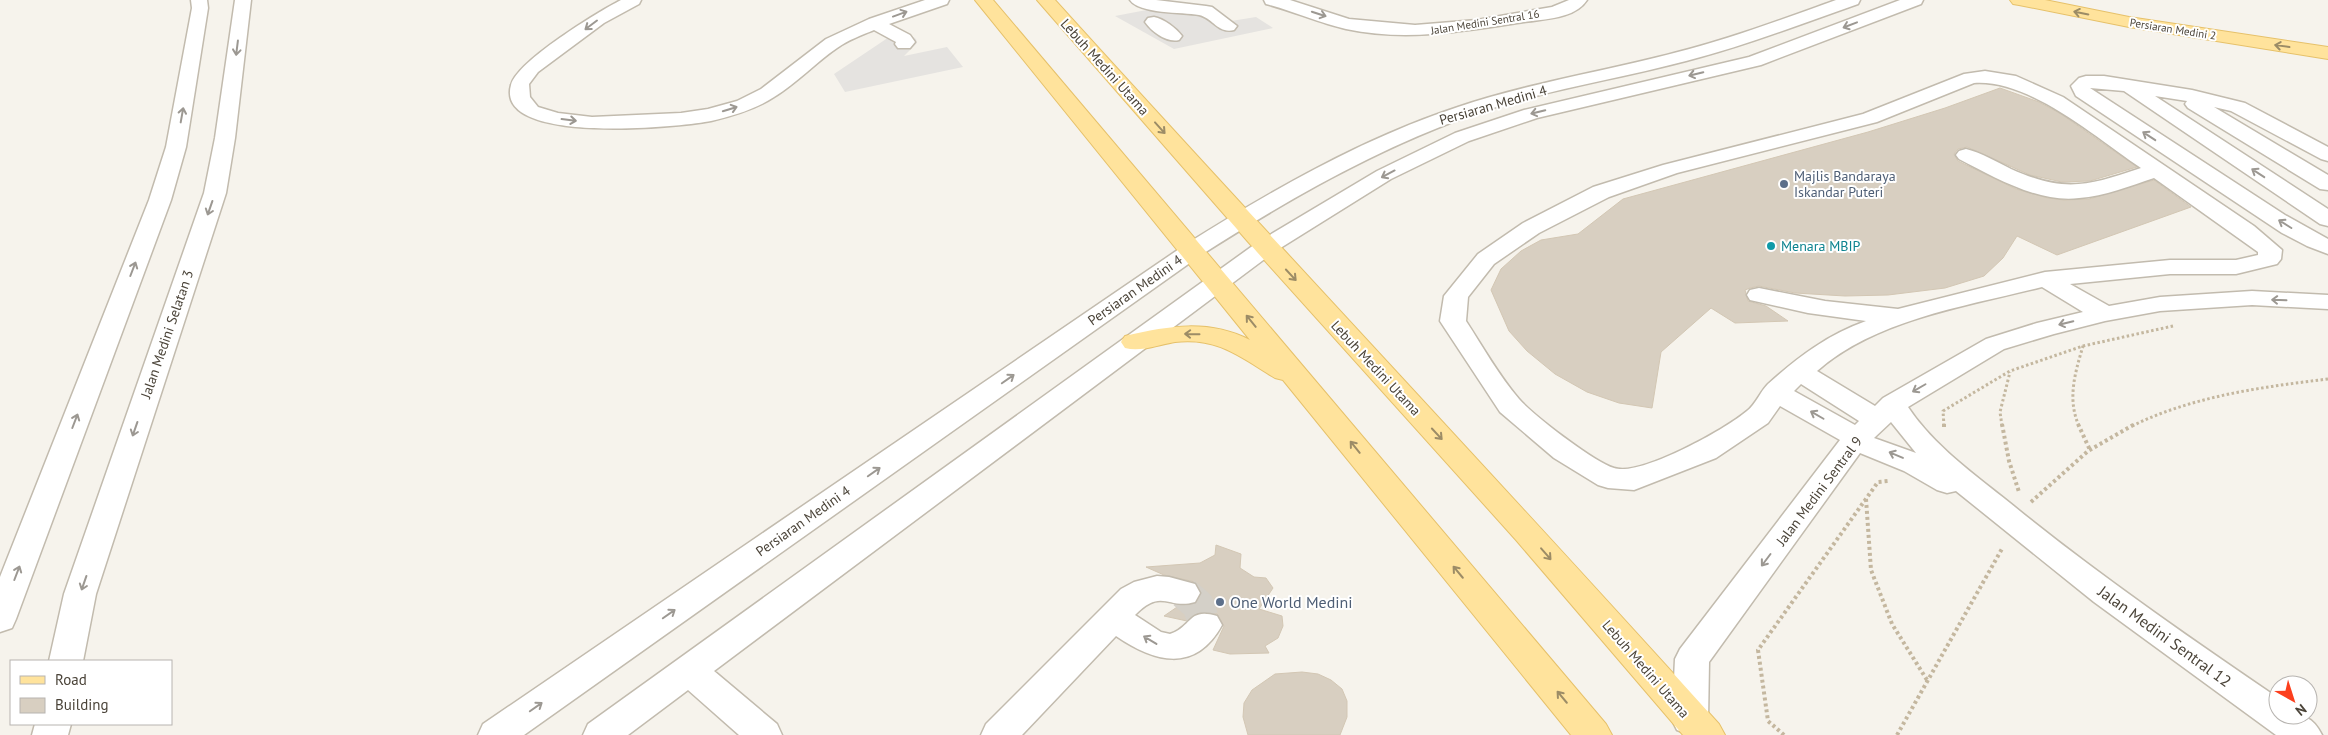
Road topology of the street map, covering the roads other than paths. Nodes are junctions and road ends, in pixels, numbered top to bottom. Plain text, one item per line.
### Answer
1 (200, 0) edge
2 (243, 0) edge
3 (632, 0) edge
4 (941, 0) edge
5 (984, 0) edge
6 (1046, 0) edge
7 (1138, 0) edge
8 (1272, 0) edge
9 (1580, 0) edge
10 (1852, 0) edge
11 (1915, 0) edge
12 (2019, 0) edge
13 (2098, 0) edge
14 (1154, 22) dead end
15 (875, 23) junction
16 (1228, 26) dead end
17 (1173, 36) dead end
18 (2328, 39) edge
19 (904, 44) dead end
20 (2328, 52) edge
21 (2126, 86) junction
22 (2177, 94) junction
23 (2238, 107) junction
24 (2328, 144) edge
25 (1966, 155) dead end
26 (2328, 155) edge
27 (2157, 170) junction
28 (2328, 184) edge
29 (2328, 219) edge
30 (1241, 220) junction
31 (1266, 247) junction
32 (2328, 247) edge
33 (1193, 250) junction
34 (2077, 276) junction
35 (2046, 279) junction
36 (1219, 282) junction
37 (1759, 295) dead end
38 (2328, 302) edge
39 (2115, 312) junction
40 (1905, 315) junction
41 (1134, 342) junction
42 (1800, 372) junction
43 (1299, 380) junction
44 (1776, 392) junction
45 (1870, 426) junction
46 (2019, 529) junction
47 (1184, 593) tunnel mouth
48 (1113, 618) junction
49 (0, 619) edge
50 (1205, 625) dead end
51 (66, 660) edge
52 (690, 671) junction
53 (1698, 727) edge
54 (496, 735) edge
55 (601, 735) edge
56 (764, 735) edge
57 (1000, 735) edge
58 (1593, 735) edge
59 (2304, 735) edge

49 -> 1 street
2 -> 51 street, Jalan Medini Selatan 3
3 -> 15 street
15 -> 4 street
5 - 33 main road
6 -> 30 main road, Lebuh Medini Utama
7 - 16 street
8 -> 9 street, Jalan Medini Sentral 16
10 - 30 street, Persiaran Medini 4
11 -> 31 street, Persiaran Medini 4
20 -> 12 main road, Persiaran Medini 2
13 - 18 main road, Persiaran Medini 2
14 - 17 street
15 - 19 street
21 - 22 street
29 -> 21 street
32 -> 21 lane
22 - 23 street
22 - 28 street
23 - 24 street
23 - 26 street
25 - 27 street
27 - 34 street
27 - 44 street
30 - 31 main road, Lebuh Medini Utama
30 - 33 street, Persiaran Medini 4
31 - 36 street, Persiaran Medini 4
31 -> 53 main road, Lebuh Medini Utama
33 - 36 main road
54 -> 33 street, Persiaran Medini 4
34 - 35 street
34 - 39 street
35 - 39 street
35 - 40 street
36 - 41 street, Persiaran Medini 4
43 -> 36 main road
37 - 40 street
38 -> 39 street, Jalan Medini Sentral 9
39 -> 45 street, Jalan Medini Sentral 9
40 - 42 street
43 -> 41 main road
41 - 52 street, Persiaran Medini 4
42 - 44 street
42 - 45 street
58 -> 43 main road
45 -> 44 street
46 -> 45 street, Jalan Medini Sentral 12
45 - 46 street, Jalan Medini Sentral 12
45 -> 53 street, Jalan Medini Sentral 9
46 - 59 street, Jalan Medini Sentral 12
47 - 48 street
50 -> 48 street
48 - 57 street
52 - 55 street, Persiaran Medini 4
52 - 56 street

